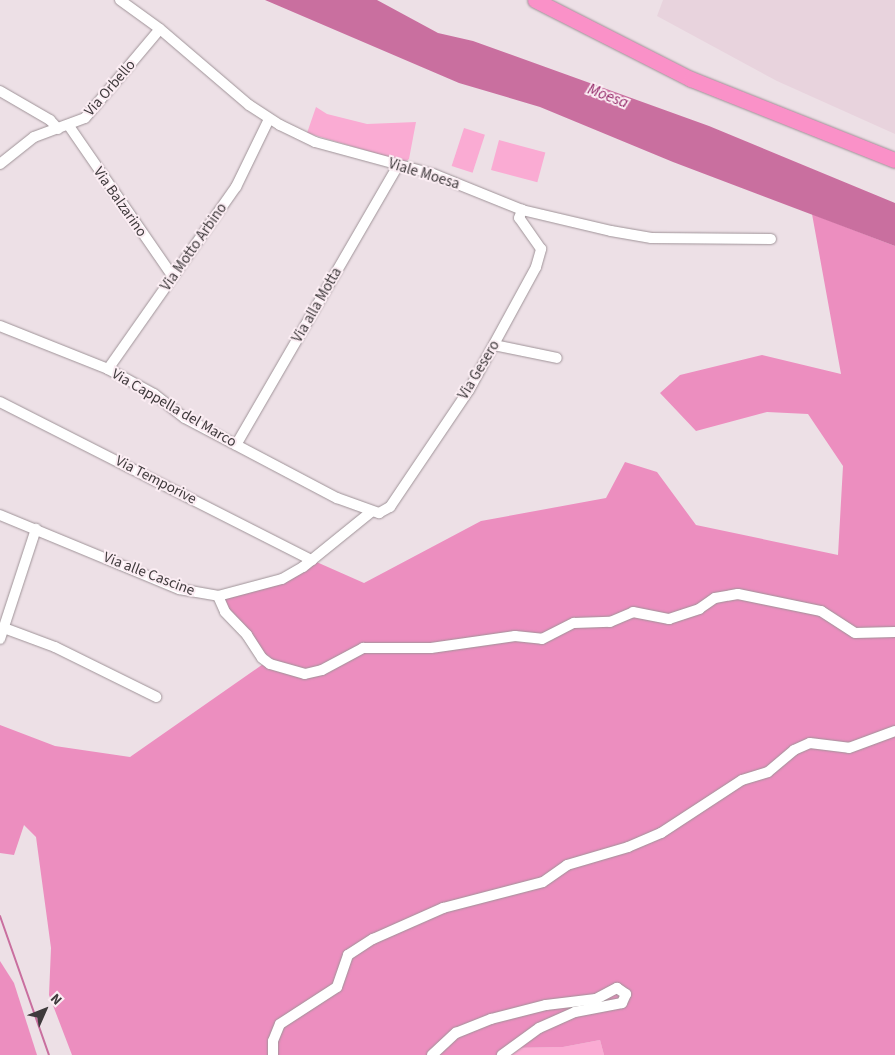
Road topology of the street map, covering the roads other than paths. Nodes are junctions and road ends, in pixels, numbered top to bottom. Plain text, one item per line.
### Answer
1 (120, 0) edge
2 (535, 0) edge
3 (556, 0) edge
4 (160, 29) junction
5 (0, 91) edge
6 (269, 119) junction
7 (63, 128) junction
8 (895, 149) edge
9 (895, 160) edge
10 (0, 164) edge
11 (398, 165) junction
12 (522, 210) junction
13 (771, 239) dead end
14 (173, 277) junction
15 (0, 326) edge
16 (494, 345) junction
17 (557, 358) dead end
18 (108, 369) junction
19 (0, 402) edge
20 (236, 445) junction
21 (371, 512) junction
22 (0, 514) edge
23 (36, 530) junction
24 (312, 560) junction
25 (218, 596) junction
26 (4, 628) junction
27 (895, 632) edge
28 (0, 639) edge
29 (156, 697) dead end
30 (895, 731) edge
31 (273, 1055) edge
32 (432, 1055) edge
33 (502, 1055) edge

1 - 4 street, Viale Moesa
2 - 9 highway
3 - 8 highway
4 - 6 street, Viale Moesa
4 - 7 street, Via Orbello
5 - 7 street, Via Balzarino
6 - 11 street, Viale Moesa
6 - 14 street, Via Motto Arbino
7 - 10 street, Via Orbello
7 - 14 street, Via Balzarino
11 - 12 street, Viale Moesa
11 - 20 street, Via alla Motta
12 - 13 street, Viale Moesa
12 - 16 street, Via Gesero
14 - 18 street, Via Motto Arbino
15 - 18 street, Via Cappella del Marco
16 - 17 street
16 - 21 street, Via Gesero
18 - 20 street, Via Cappella del Marco
19 - 24 street, Via Temporive
20 - 21 street, Via Cappella del Marco
21 - 24 street, Via alle Cascine
22 - 23 street, Via alle Cascine
23 - 25 street, Via alle Cascine
23 - 26 street
24 - 25 street, Via alle Cascine
25 - 27 street
26 - 28 street
26 - 29 street
30 - 31 street
32 - 33 street

